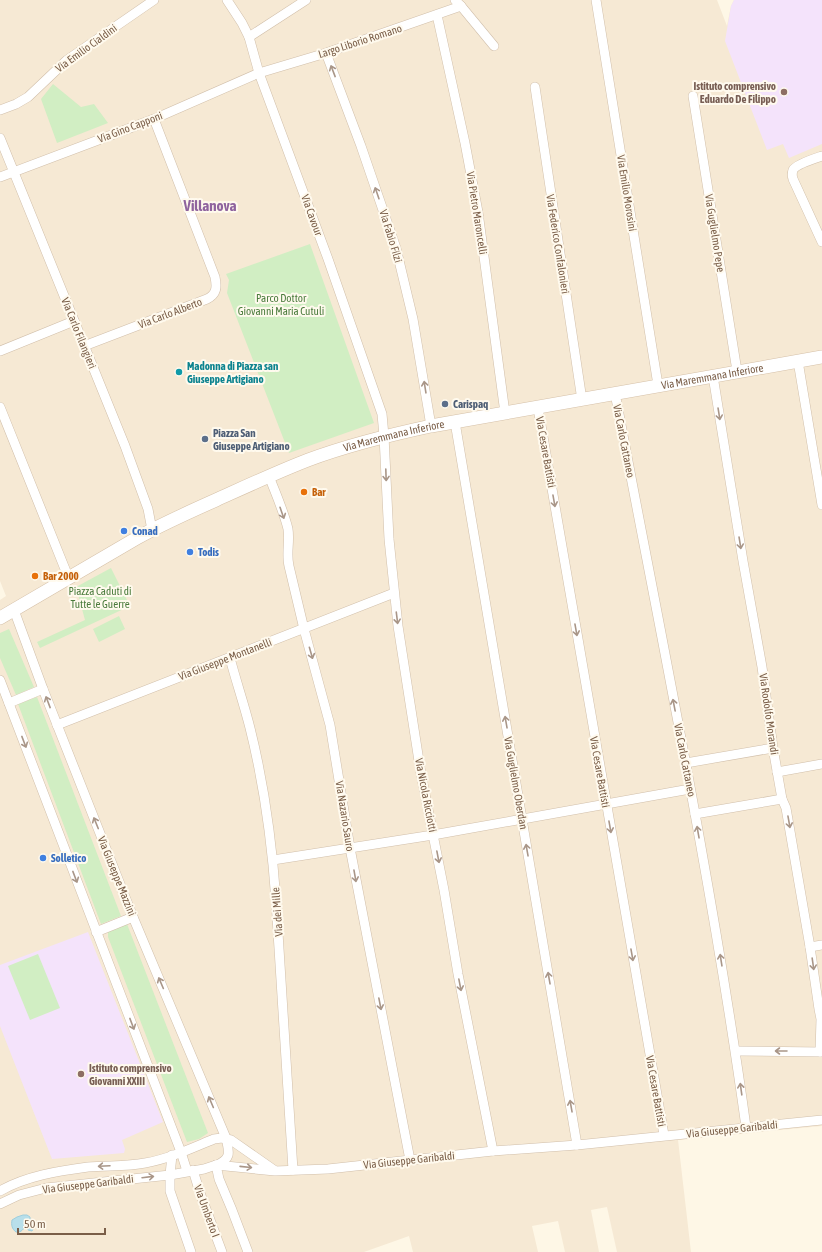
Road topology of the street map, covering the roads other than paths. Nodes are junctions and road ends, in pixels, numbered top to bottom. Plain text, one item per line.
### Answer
1 (154, 0) edge
2 (227, 0) edge
3 (306, 0) edge
4 (596, 0) edge
5 (458, 3) edge
6 (437, 15) junction
7 (249, 37) junction
8 (494, 46) dead end
9 (326, 53) junction
10 (259, 73) junction
11 (535, 87) dead end
12 (693, 96) dead end
13 (0, 110) edge
14 (154, 119) junction
15 (0, 138) edge
16 (822, 156) edge
17 (13, 172) junction
18 (0, 177) edge
19 (822, 242) edge
20 (74, 322) junction
21 (84, 346) junction
22 (0, 351) edge
23 (822, 357) edge
24 (798, 361) junction
25 (737, 371) junction
26 (713, 376) junction
27 (658, 385) junction
28 (615, 393) junction
29 (582, 400) junction
30 (0, 407) edge
31 (538, 408) junction
32 (505, 413) junction
33 (455, 422) junction
34 (431, 426) junction
35 (384, 436) junction
36 (269, 476) junction
37 (822, 505) edge
38 (152, 530) junction
39 (69, 579) junction
40 (394, 593) junction
41 (14, 610) junction
42 (0, 618) edge
43 (304, 629) junction
44 (230, 658) junction
45 (0, 680) edge
46 (43, 689) junction
47 (9, 703) junction
48 (57, 725) junction
49 (773, 748) junction
50 (686, 763) junction
51 (822, 764) edge
52 (777, 772) junction
53 (690, 789) junction
54 (782, 799) junction
55 (606, 803) junction
56 (695, 814) junction
57 (522, 818) junction
58 (433, 834) junction
59 (350, 848) junction
60 (273, 860) junction
61 (133, 917) junction
62 (96, 932) junction
63 (822, 945) edge
64 (810, 947) junction
65 (736, 1051) junction
66 (821, 1052) edge
67 (822, 1120) edge
68 (746, 1127) junction
69 (664, 1135) junction
70 (226, 1138) junction
71 (577, 1145) junction
72 (493, 1152) junction
73 (176, 1154) junction
74 (410, 1160) junction
75 (216, 1165) junction
76 (275, 1170) junction
77 (293, 1170) junction
78 (190, 1171) junction
79 (170, 1175) junction
80 (0, 1191) edge
81 (0, 1204) edge
82 (191, 1252) edge
83 (222, 1252) edge
84 (248, 1252) edge

1 - 13 street, Via Emilio Cialdini
2 - 7 street, Via Cavour
3 - 7 street
4 - 27 street, Via Emilio Morosini
5 - 6 street, Largo Liborio Romano
5 - 8 street, Largo Liborio Romano
6 - 9 street, Largo Liborio Romano
6 - 32 street, Via Pietro Maroncelli
7 - 10 street, Via Cavour
9 - 10 street, Largo Liborio Romano
34 -> 9 street, Via Fabio Filzi
10 - 14 street, Via Gino Capponi
10 - 35 street, Via Cavour
11 - 29 street, Via Federico Confalonieri
12 - 25 street, Via Guglielmo Pepe
14 - 17 street, Via Gino Capponi
14 - 21 street, Via Carlo Alberto
15 - 17 street, Via Carlo Filangieri
16 - 19 street
17 - 18 street, Via Gino Capponi
17 - 20 street, Via Carlo Filangieri
20 - 21 street, Via Carlo Filangieri
20 - 22 street
21 - 38 street, Via Carlo Filangieri
23 - 24 main road, Via Maremmana Inferiore
24 - 25 main road, Via Maremmana Inferiore
24 - 37 street
25 - 26 main road, Via Maremmana Inferiore
26 - 27 main road, Via Maremmana Inferiore
26 -> 49 street, Via Rodolfo Morandi
27 - 28 main road, Via Maremmana Inferiore
28 - 29 main road, Via Maremmana Inferiore
50 -> 28 street, Via Carlo Cattaneo
29 - 31 main road, Via Maremmana Inferiore
30 - 39 street
31 - 32 main road, Via Maremmana Inferiore
31 -> 55 street, Via Cesare Battisti
32 - 33 main road, Via Maremmana Inferiore
33 - 34 main road, Via Maremmana Inferiore
57 -> 33 street, Via Guglielmo Oberdan
34 - 35 main road, Via Maremmana Inferiore
35 - 36 main road, Via Maremmana Inferiore
35 -> 40 street, Via Nicola Ricciotti
36 - 38 main road, Via Maremmana Inferiore
36 -> 43 street, Via Nazario Sauro
38 - 39 main road, Via Maremmana Inferiore
39 - 41 main road, Via Maremmana Inferiore
40 - 43 street, Via Giuseppe Montanelli
40 -> 58 street, Via Nicola Ricciotti
41 - 42 main road, Via Maremmana Inferiore
41 - 46 street, Via Giuseppe Mazzini
43 - 44 street, Via Giuseppe Montanelli
43 -> 59 street, Via Nazario Sauro
44 - 48 street, Via Giuseppe Montanelli
44 - 60 street, Via dei Mille
45 - 47 street
46 - 47 street
48 -> 46 street, Via Giuseppe Mazzini
47 -> 62 street
61 -> 48 street, Via Giuseppe Mazzini
49 - 50 street
49 - 52 street, Via Rodolfo Morandi
50 - 53 street, Via Carlo Cattaneo
51 - 52 street
52 - 54 street, Via Rodolfo Morandi
53 - 55 street
53 - 56 street, Via Carlo Cattaneo
54 - 56 street
54 -> 64 street, Via Rodolfo Morandi
55 - 57 street
55 -> 69 street, Via Cesare Battisti
65 -> 56 street, Via Carlo Cattaneo
57 - 58 street
71 -> 57 street, Via Guglielmo Oberdan
58 - 59 street
58 -> 72 street, Via Nicola Ricciotti
59 - 60 street
59 -> 74 street, Via Nazario Sauro
60 - 77 street, Via dei Mille
61 - 62 street
70 -> 61 street, Via Giuseppe Mazzini
62 -> 73 street
63 - 64 street
64 -> 66 street, Via Rodolfo Morandi
66 -> 65 street
68 -> 65 street, Via Carlo Cattaneo
67 - 68 street, Via Giuseppe Garibaldi
68 - 69 street, Via Giuseppe Garibaldi
69 - 71 street, Via Giuseppe Garibaldi
70 - 73 street
70 - 75 street, Via Giuseppe Mazzini
70 - 76 street
71 - 72 street, Via Giuseppe Garibaldi
72 - 74 street, Via Giuseppe Garibaldi
73 - 78 street
73 - 79 street
73 -> 80 street, Via Giuseppe Garibaldi
74 - 77 street, Via Giuseppe Garibaldi
75 -> 76 street, Via Giuseppe Garibaldi
75 - 78 street, Via Giuseppe Garibaldi
75 - 84 street
76 - 77 street, Via Giuseppe Garibaldi
78 - 79 street, Via Giuseppe Garibaldi
78 - 83 street, Via Umberto I
81 -> 79 street, Via Giuseppe Garibaldi
79 - 82 street

